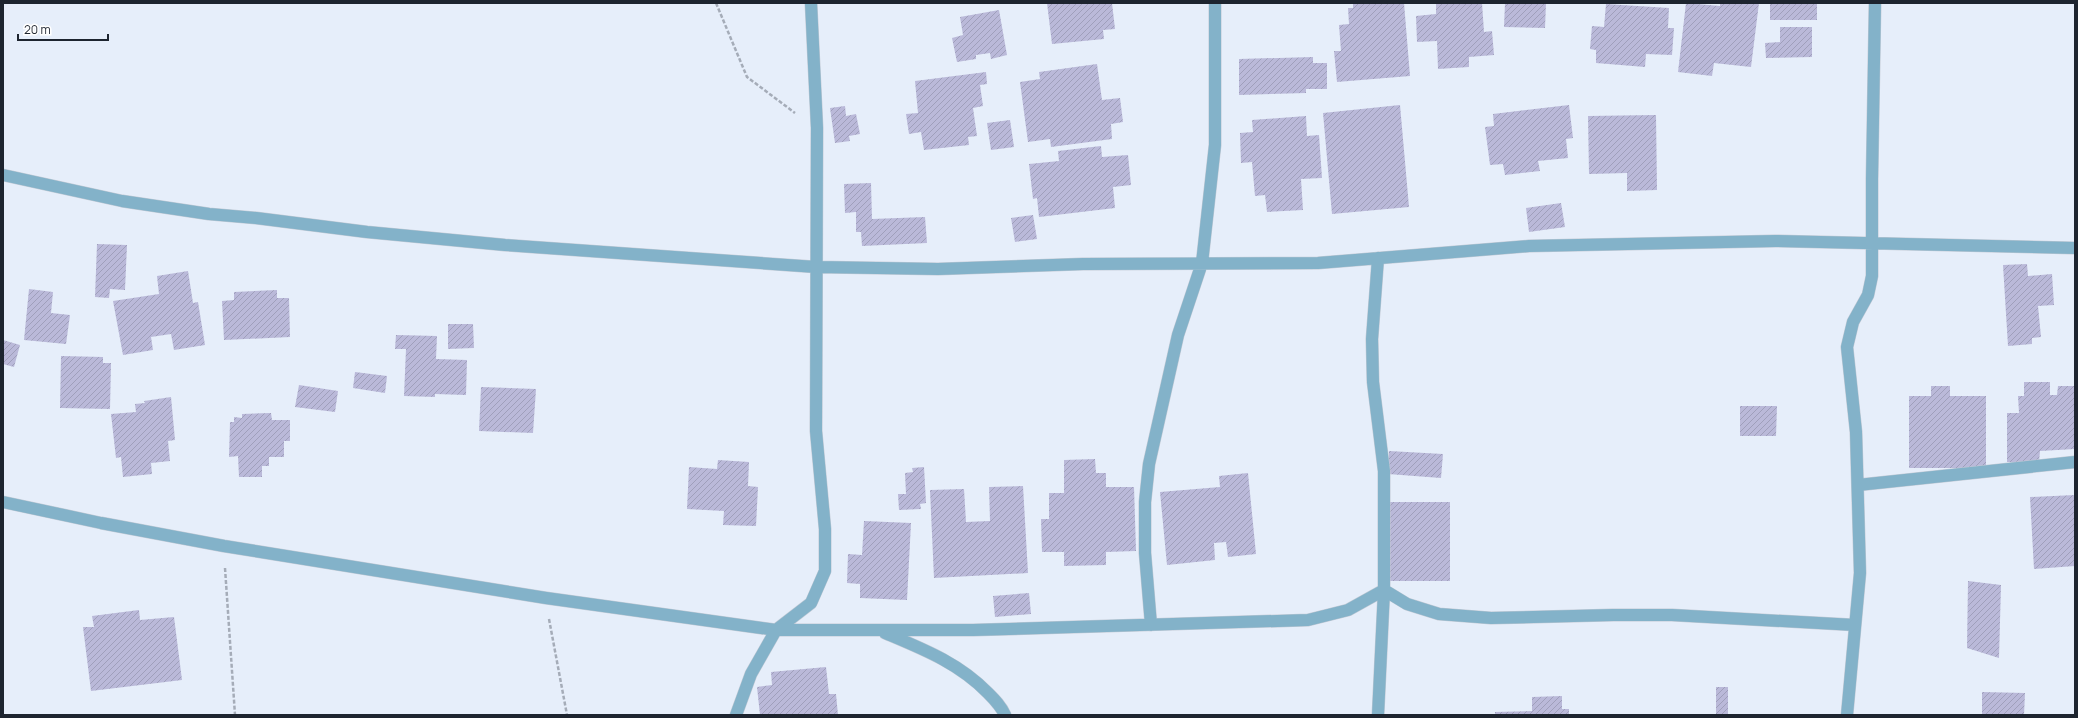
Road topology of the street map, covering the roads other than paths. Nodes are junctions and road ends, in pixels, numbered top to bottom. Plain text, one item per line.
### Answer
1 (811, 3) edge
2 (1215, 3) edge
3 (1875, 3) edge
4 (3, 175) edge
5 (1872, 244) junction
6 (2075, 248) edge
7 (1378, 258) junction
8 (1202, 263) junction
9 (816, 267) junction
10 (2075, 462) edge
11 (1858, 485) junction
12 (3, 502) edge
13 (1384, 590) junction
14 (1151, 625) junction
15 (1855, 626) junction
16 (776, 630) junction
17 (879, 631) junction
18 (736, 715) edge
19 (1005, 715) edge
20 (1378, 715) edge
21 (1847, 715) edge

1 - 9 street
2 - 8 street
3 - 5 street
4 - 9 street
5 - 6 street
5 - 7 street
5 - 11 street
7 - 8 street
7 - 13 street
8 - 9 street
8 - 14 street
9 - 16 street
10 - 11 street
11 - 15 street
12 - 16 street
13 - 14 street
13 - 15 street
13 - 20 street
14 - 17 street
15 - 21 street
16 - 17 street
16 - 18 street
17 - 19 street

